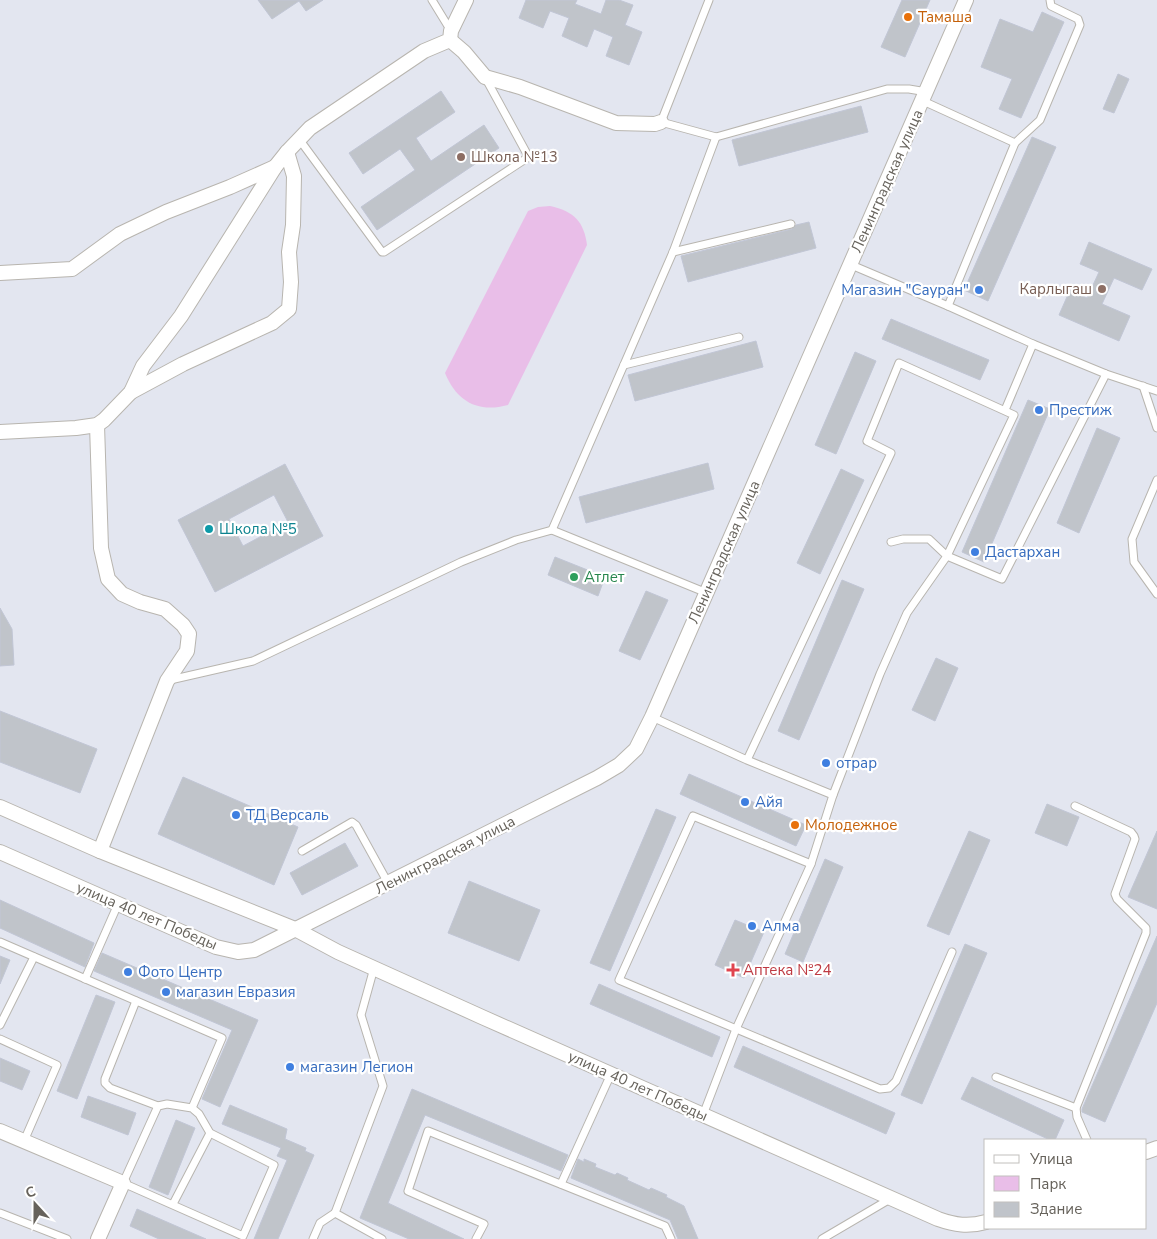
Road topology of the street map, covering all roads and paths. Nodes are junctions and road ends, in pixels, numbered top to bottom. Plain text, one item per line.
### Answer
1 (432, 0) edge
2 (466, 0) edge
3 (709, 0) edge
4 (1050, 0) edge
5 (963, 1) edge
6 (451, 35) junction
7 (485, 77) junction
8 (925, 97) junction
9 (661, 122) junction
10 (716, 136) junction
11 (299, 139) junction
12 (1015, 143) junction
13 (287, 152) junction
14 (275, 168) junction
15 (791, 224) dead end
16 (673, 252) junction
17 (849, 264) junction
18 (0, 273) edge
19 (948, 306) junction
20 (740, 337) dead end
21 (1033, 344) junction
22 (624, 365) junction
23 (1106, 374) junction
24 (1157, 383) edge
25 (1143, 386) junction
26 (1154, 390) edge
27 (131, 392) junction
28 (1005, 410) junction
29 (97, 425) junction
30 (1157, 428) edge
31 (0, 432) edge
32 (1157, 480) edge
33 (552, 530) junction
34 (891, 542) dead end
35 (947, 556) junction
36 (706, 593) junction
37 (1157, 594) edge
38 (167, 681) junction
39 (652, 717) junction
40 (747, 760) junction
41 (833, 795) junction
42 (1075, 806) dead end
43 (0, 807) edge
44 (100, 851) junction
45 (302, 851) dead end
46 (0, 852) edge
47 (810, 864) junction
48 (389, 884) junction
49 (118, 904) junction
50 (295, 929) junction
51 (0, 942) edge
52 (952, 952) dead end
53 (34, 957) junction
54 (374, 968) junction
55 (85, 979) junction
56 (136, 1001) junction
57 (0, 1025) edge
58 (736, 1029) junction
59 (0, 1038) edge
60 (612, 1074) junction
61 (996, 1077) dead end
62 (158, 1106) junction
63 (192, 1108) junction
64 (1076, 1108) junction
65 (702, 1115) junction
66 (0, 1131) edge
67 (210, 1133) junction
68 (1087, 1139) edge
69 (24, 1141) junction
70 (123, 1183) junction
71 (561, 1184) junction
72 (890, 1199) junction
73 (173, 1204) junction
74 (0, 1213) edge
75 (335, 1214) junction
76 (984, 1222) edge
77 (67, 1239) edge
78 (98, 1239) edge
79 (313, 1239) edge
80 (382, 1239) edge
81 (476, 1239) edge
82 (671, 1239) edge
83 (822, 1239) edge

1 - 6 lane
2 - 6 street
3 - 9 lane
4 - 12 lane
5 - 8 street, Ленинградская улица
6 - 7 street
6 - 11 street
7 - 9 street
7 - 11 lane
8 - 10 lane
8 - 12 lane
8 - 17 street, Ленинградская улица
9 - 10 lane
10 - 16 lane
11 - 13 street
12 - 19 lane
13 - 14 street
13 - 27 street
14 - 18 street
14 - 27 street
15 - 16 lane
16 - 22 lane
17 - 19 lane
17 - 36 street, Ленинградская улица
19 - 21 lane
20 - 22 lane
21 - 23 lane
21 - 28 lane
22 - 33 lane
23 - 25 lane
23 - 35 lane
24 - 26 lane
25 - 26 lane
25 - 30 lane
27 - 29 street
28 - 35 lane
28 - 40 lane
29 - 31 street
29 - 38 street
32 - 37 lane
33 - 36 lane
33 - 38 lane
34 - 35 lane
35 - 41 lane
36 - 39 street, Ленинградская улица
38 - 44 street
39 - 40 lane
39 - 48 street, Ленинградская улица
40 - 41 lane
41 - 47 lane
42 - 64 lane
43 - 44 street, улица 40 лет Победы
44 - 50 street, улица 40 лет Победы
45 - 48 lane
46 - 49 street, улица 40 лет Победы
47 - 58 lane
47 - 58 lane
48 - 50 street, Ленинградская улица
49 - 50 street, улица 40 лет Победы
49 - 55 lane
50 - 54 street, улица 40 лет Победы
51 - 53 lane
52 - 58 lane
53 - 55 lane
53 - 57 lane
54 - 60 street, улица 40 лет Победы
54 - 75 lane
55 - 56 lane
56 - 62 lane
56 - 63 lane
58 - 65 lane
59 - 69 lane
60 - 65 street, улица 40 лет Победы
60 - 71 lane
61 - 64 lane
62 - 63 lane
62 - 70 lane
63 - 67 lane
64 - 68 lane
65 - 72 street, улица 40 лет Победы
66 - 69 street
67 - 73 lane
67 - 73 lane
69 - 70 street
70 - 73 lane
70 - 78 street
71 - 81 lane
71 - 82 lane
72 - 76 street, улица 40 лет Победы
72 - 83 lane
74 - 77 lane
75 - 79 lane
75 - 80 lane

